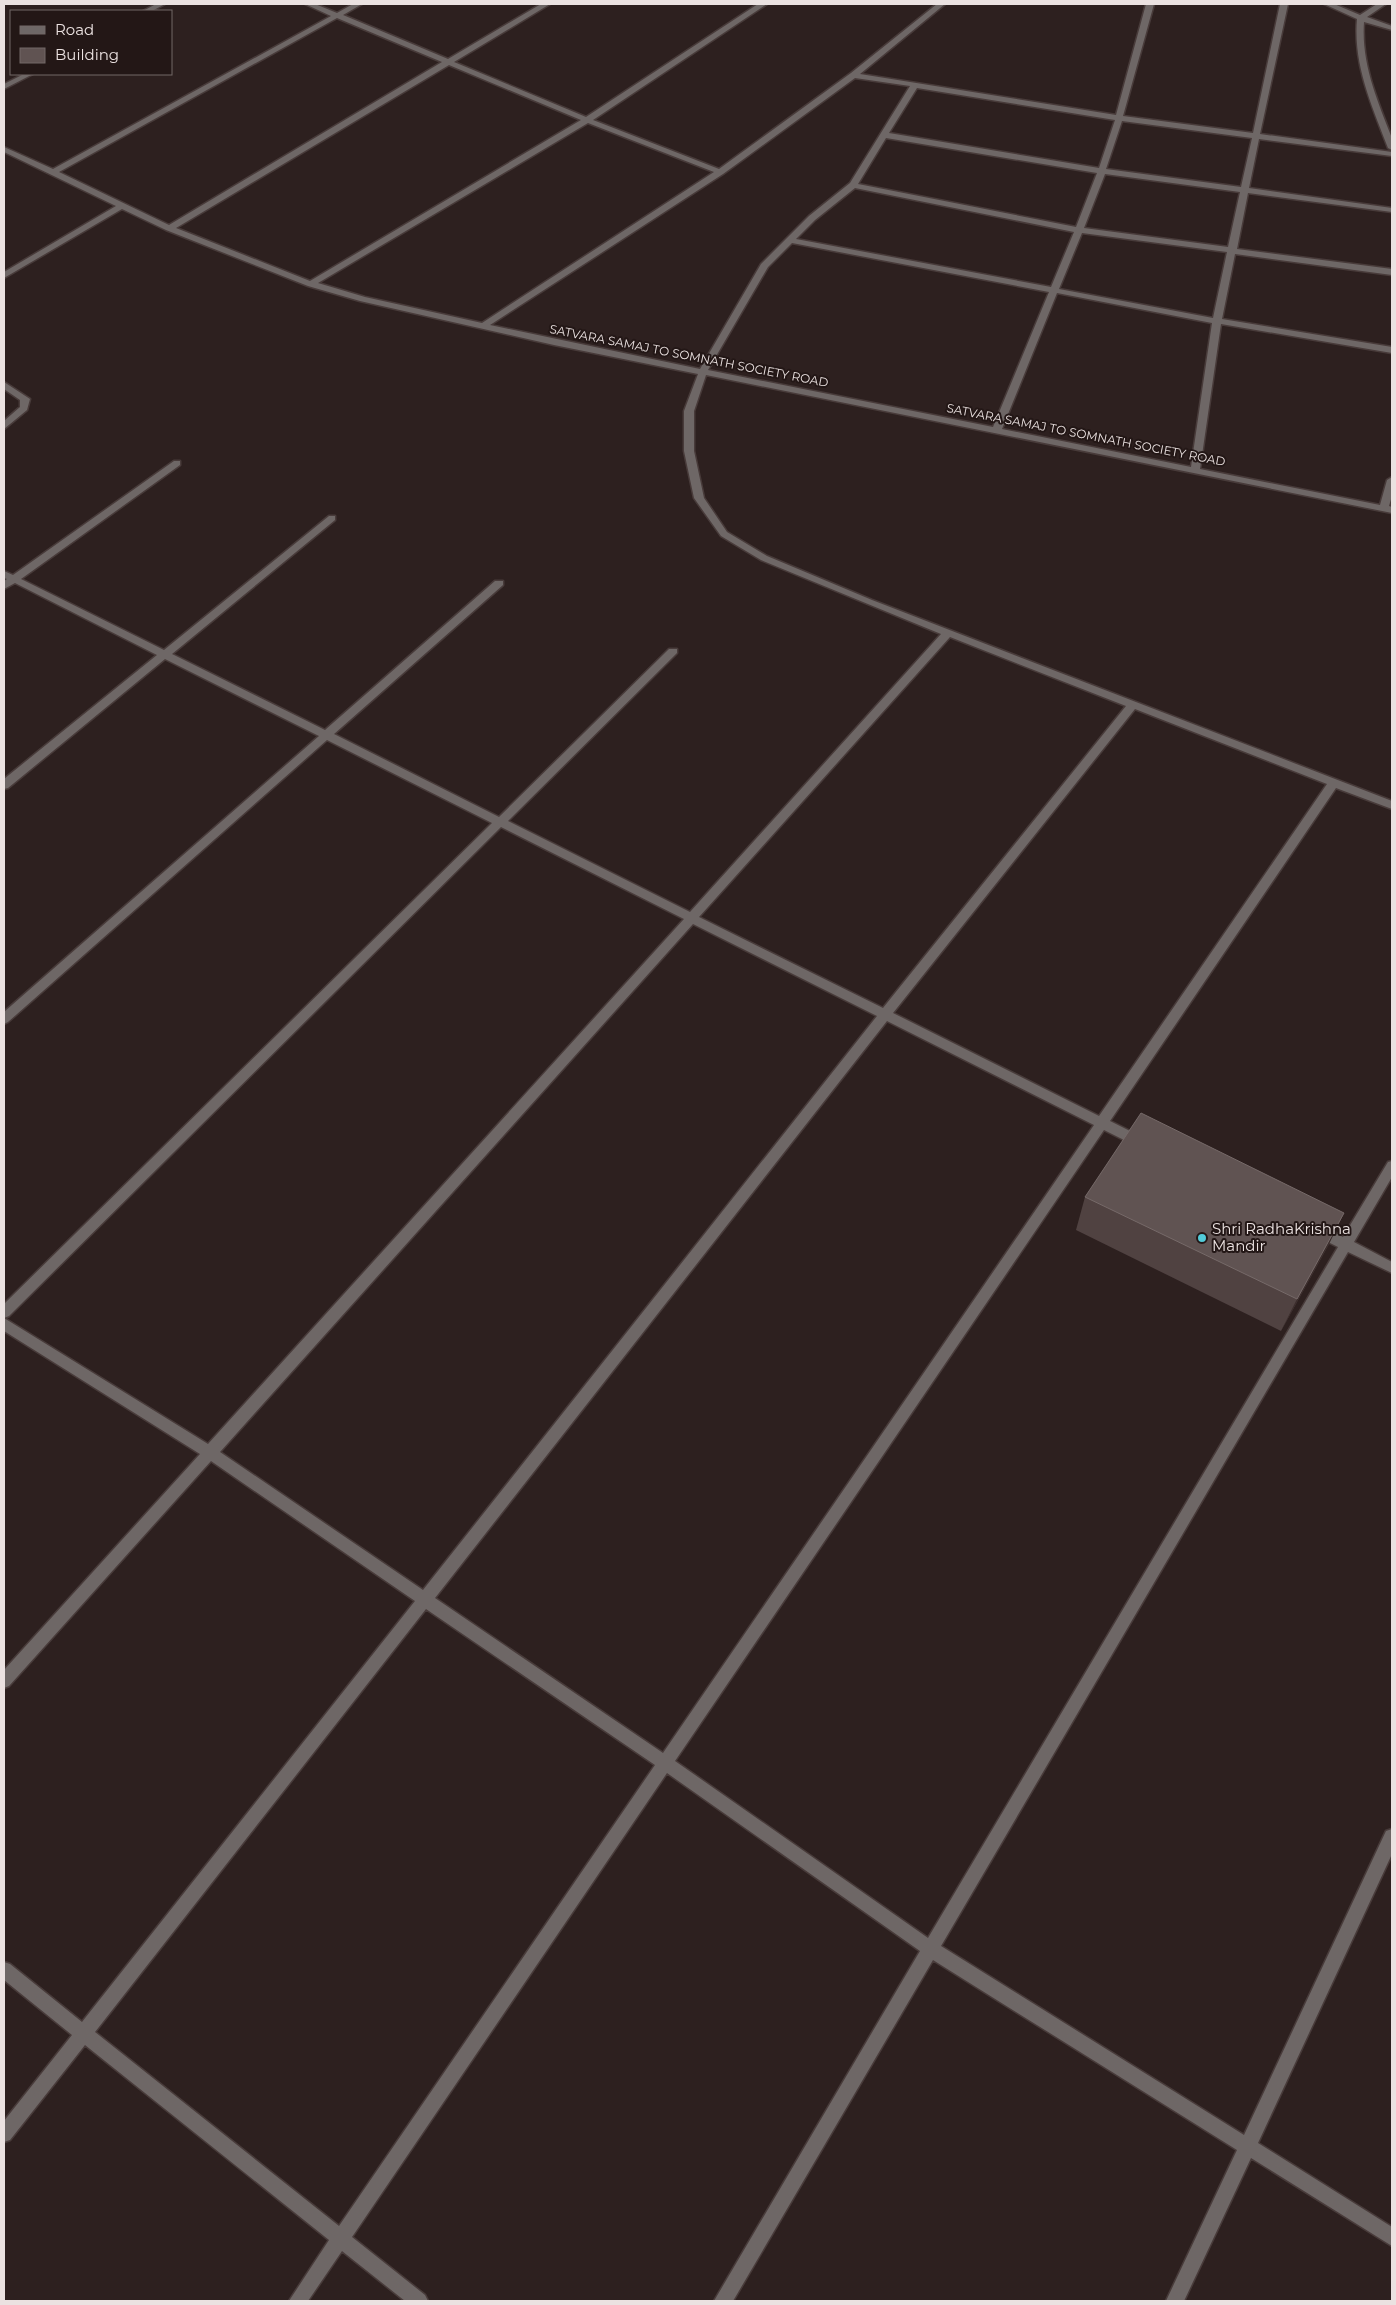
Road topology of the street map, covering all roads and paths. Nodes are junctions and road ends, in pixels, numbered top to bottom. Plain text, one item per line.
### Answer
1 (161, 4) edge
2 (309, 4) edge
3 (358, 4) edge
4 (546, 4) edge
5 (763, 4) edge
6 (941, 4) edge
7 (1150, 4) edge
8 (1284, 4) edge
9 (1319, 4) edge
10 (1382, 4) edge
11 (1329, 5) edge
12 (149, 10) edge
13 (338, 15) junction
14 (1360, 18) junction
15 (1392, 28) edge
16 (450, 62) junction
17 (27, 75) edge
18 (854, 75) junction
19 (915, 85) junction
20 (4, 87) edge
21 (1119, 118) junction
22 (587, 120) junction
23 (885, 135) junction
24 (1255, 136) junction
25 (1392, 148) edge
26 (7, 153) edge
27 (1392, 154) edge
28 (1102, 171) junction
29 (720, 172) junction
30 (52, 173) junction
31 (853, 185) junction
32 (1244, 192) junction
33 (121, 206) junction
34 (1392, 210) edge
35 (169, 228) junction
36 (1079, 230) junction
37 (788, 240) junction
38 (1232, 250) junction
39 (1392, 272) edge
40 (4, 274) edge
41 (311, 284) junction
42 (1054, 290) junction
43 (1217, 321) junction
44 (483, 326) junction
45 (1392, 350) edge
46 (703, 371) junction
47 (4, 385) edge
48 (4, 426) edge
49 (997, 430) junction
50 (177, 463) dead end
51 (1195, 470) junction
52 (1392, 480) edge
53 (1388, 509) edge
54 (332, 518) dead end
55 (7, 580) edge
56 (499, 583) dead end
57 (948, 633) junction
58 (673, 651) dead end
59 (165, 655) junction
60 (1133, 704) junction
61 (326, 735) junction
62 (1334, 782) junction
63 (4, 785) edge
64 (1392, 805) edge
65 (499, 821) junction
66 (692, 918) junction
67 (885, 1014) junction
68 (4, 1020) edge
69 (1103, 1123) junction
70 (1155, 1149) edge
71 (1392, 1166) edge
72 (1304, 1223) edge
73 (1347, 1245) junction
74 (1392, 1268) edge
75 (4, 1312) edge
76 (4, 1324) edge
77 (210, 1453) junction
78 (424, 1599) junction
79 (4, 1681) edge
80 (665, 1763) junction
81 (1392, 1837) edge
82 (931, 1949) junction
83 (4, 1970) edge
84 (83, 2034) junction
85 (4, 2134) edge
86 (1247, 2145) junction
87 (1392, 2237) edge
88 (340, 2238) junction
89 (298, 2301) edge
90 (419, 2301) edge
91 (723, 2301) edge
92 (1175, 2301) edge

1 - 12 street
2 - 13 street
3 - 13 street
4 - 16 street
5 - 22 street
6 - 18 street
7 - 21 street
8 - 24 street
9 - 11 street
10 - 14 street
11 - 14 street
13 - 16 street
13 - 30 street
14 - 15 street
14 - 25 street
16 - 22 street
16 - 35 street
17 - 20 street
18 - 19 street
18 - 29 street
19 - 21 street
19 - 23 street
21 - 24 street
21 - 28 street
22 - 29 street
22 - 41 street
23 - 28 street
23 - 31 street
24 - 27 street
24 - 32 street
26 - 30 street, SATVARA SAMAJ TO SOMNATH SOCIETY ROAD
28 - 32 street
28 - 36 street
29 - 44 street
30 - 33 street, SATVARA SAMAJ TO SOMNATH SOCIETY ROAD
31 - 36 street
31 - 37 street
32 - 34 street
32 - 38 street
33 - 35 street, SATVARA SAMAJ TO SOMNATH SOCIETY ROAD
33 - 40 street
35 - 41 street, SATVARA SAMAJ TO SOMNATH SOCIETY ROAD
36 - 38 street
36 - 42 street
37 - 42 street
37 - 46 street
38 - 39 street
38 - 43 street
41 - 44 street, SATVARA SAMAJ TO SOMNATH SOCIETY ROAD
42 - 43 street
42 - 49 street
43 - 45 street
43 - 51 street
44 - 46 street, SATVARA SAMAJ TO SOMNATH SOCIETY ROAD
46 - 49 street, SATVARA SAMAJ TO SOMNATH SOCIETY ROAD
46 - 57 street
47 - 48 street
49 - 51 street, SATVARA SAMAJ TO SOMNATH SOCIETY ROAD
50 - 55 street
51 - 53 street, SATVARA SAMAJ TO SOMNATH SOCIETY ROAD
52 - 53 street
54 - 59 street
55 - 59 street
56 - 61 street
57 - 60 street
57 - 66 street
58 - 65 street
59 - 61 street
59 - 63 street
60 - 62 street
60 - 67 street
61 - 65 street
61 - 68 street
62 - 64 street
62 - 69 street
65 - 66 street
65 - 75 street
66 - 67 street
66 - 77 street
67 - 69 street
67 - 78 street
69 - 70 street
69 - 80 street
71 - 73 street
72 - 73 street
73 - 74 street
73 - 82 street
76 - 77 street
77 - 78 street
77 - 79 street
78 - 80 street
78 - 84 street
80 - 82 street
80 - 88 street
81 - 86 street
82 - 86 street
82 - 91 street
83 - 84 street
84 - 85 street
84 - 88 street
86 - 87 street
86 - 92 street
88 - 89 street
88 - 90 street

